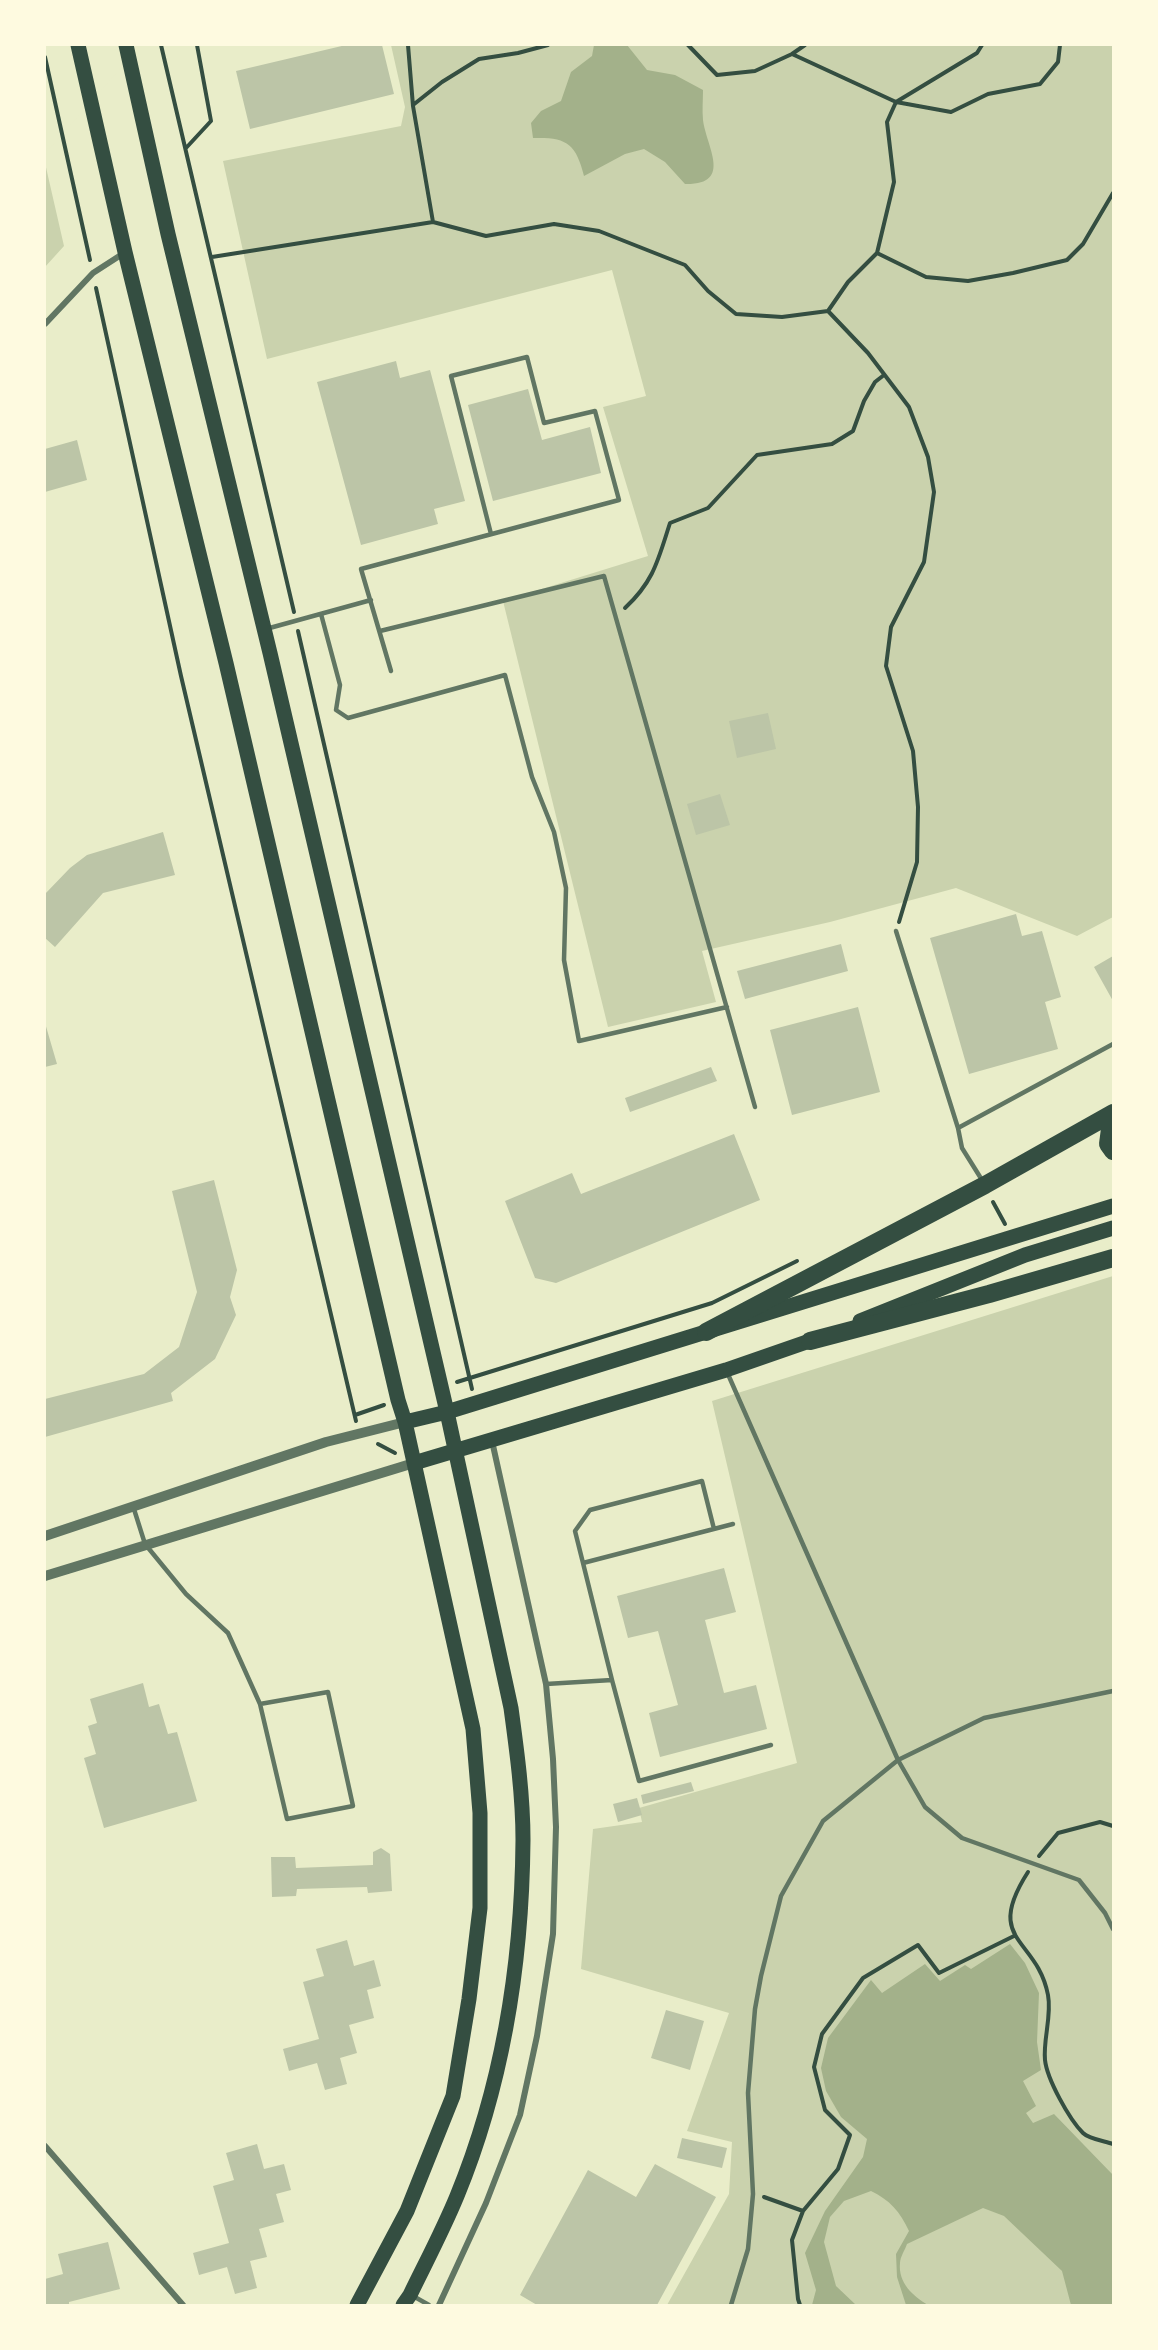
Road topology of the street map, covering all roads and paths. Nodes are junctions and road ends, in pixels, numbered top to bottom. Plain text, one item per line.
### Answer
1 (78, 45) edge
2 (126, 45) edge
3 (161, 45) edge
4 (197, 45) edge
5 (408, 45) edge
6 (548, 45) edge
7 (688, 45) edge
8 (805, 45) edge
9 (982, 45) edge
10 (1060, 45) edge
11 (792, 54) junction
12 (45, 57) edge
13 (896, 102) junction
14 (413, 106) junction
15 (185, 148) junction
16 (1113, 193) edge
17 (433, 222) junction
18 (125, 252) junction
19 (878, 253) junction
20 (212, 257) junction
21 (93, 273) junction
22 (828, 311) junction
23 (45, 324) edge
24 (884, 375) junction
25 (491, 534) junction
26 (370, 600) junction
27 (321, 614) junction
28 (615, 617) junction
29 (296, 621) junction
30 (264, 630) junction
31 (380, 631) junction
32 (391, 670) dead end
33 (896, 931) joint
34 (727, 1007) junction
35 (1113, 1044) edge
36 (755, 1107) dead end
37 (1113, 1114) edge
38 (958, 1128) junction
39 (1113, 1152) edge
40 (985, 1185) junction
41 (1113, 1206) edge
42 (1113, 1228) edge
43 (1032, 1232) junction
44 (1113, 1258) edge
45 (797, 1260) dead end
46 (706, 1332) junction
47 (810, 1341) junction
48 (726, 1370) junction
49 (470, 1379) junction
50 (441, 1386) junction
51 (398, 1400) junction
52 (475, 1403) junction
53 (447, 1412) junction
54 (355, 1415) junction
55 (405, 1422) junction
56 (359, 1434) junction
57 (492, 1440) junction
58 (455, 1451) junction
59 (414, 1463) junction
60 (133, 1506) junction
61 (733, 1524) dead end
62 (714, 1529) junction
63 (45, 1536) edge
64 (145, 1544) junction
65 (583, 1563) junction
66 (45, 1576) edge
67 (612, 1680) junction
68 (546, 1684) junction
69 (1113, 1691) edge
70 (260, 1704) junction
71 (771, 1745) dead end
72 (898, 1760) junction
73 (1113, 1826) edge
74 (1034, 1863) junction
75 (1113, 1929) edge
76 (1014, 1936) junction
77 (1113, 2144) edge
78 (45, 2146) edge
79 (753, 2194) junction
80 (803, 2211) junction
81 (407, 2300) edge
82 (183, 2305) edge
83 (357, 2305) edge
84 (429, 2305) edge
85 (439, 2305) edge
86 (731, 2305) edge
87 (800, 2305) edge

1 - 18 main road
2 - 30 main road
3 - 15 path
4 - 15 path
5 - 14 path
6 - 14 path
7 - 11 path
8 - 11 path
9 - 13 path
10 - 13 path
11 - 13 path
12 - 21 path
13 - 19 path
14 - 17 path
15 - 20 path
16 - 19 path
17 - 20 path
17 - 22 path
18 - 21 street
18 - 51 main road
19 - 22 path
20 - 29 path
21 - 23 street
21 - 54 path
22 - 24 path
24 - 28 path
24 - 33 path
25 - 25 lane
25 - 26 lane
26 - 27 lane
26 - 31 lane
27 - 29 lane
27 - 34 lane
28 - 31 lane
28 - 34 lane
29 - 30 lane
29 - 49 path
30 - 50 main road
31 - 32 lane
33 - 38 lane
34 - 36 lane
35 - 38 lane
37 - 39 highway
37 - 40 highway
38 - 40 lane
40 - 43 path
40 - 46 highway
41 - 43 main road
42 - 47 main road
43 - 46 main road
44 - 47 highway
45 - 49 path
46 - 52 main road
47 - 48 main road
48 - 57 main road
48 - 72 lane
49 - 50 path
49 - 52 path
50 - 53 main road
51 - 54 path
51 - 55 main road
52 - 53 main road
53 - 55 main road
53 - 58 main road
54 - 56 path
55 - 56 street
55 - 59 main road
56 - 59 path
56 - 60 street
57 - 58 main road
57 - 68 street
58 - 59 main road
58 - 81 main road
59 - 64 street
59 - 83 main road
60 - 63 street
60 - 64 lane
61 - 62 lane
62 - 65 lane
62 - 65 lane
64 - 66 street
64 - 70 lane
65 - 67 lane
67 - 68 lane
67 - 71 lane
68 - 85 street
69 - 72 lane
70 - 70 lane
72 - 74 lane
72 - 79 lane
73 - 74 path
74 - 75 lane
74 - 76 path
76 - 77 path
76 - 80 path
78 - 82 street
79 - 80 path
79 - 86 lane
80 - 87 path
81 - 84 lane

